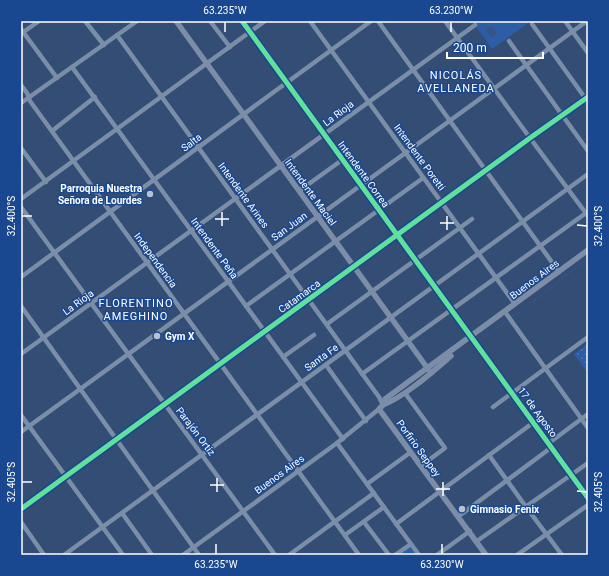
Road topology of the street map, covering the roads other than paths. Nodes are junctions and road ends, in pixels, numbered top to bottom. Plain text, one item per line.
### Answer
1 (39, 21) edge
2 (86, 21) edge
3 (137, 21) edge
4 (176, 21) edge
5 (210, 21) edge
6 (242, 21) edge
7 (265, 21) edge
8 (310, 21) edge
9 (371, 21) edge
10 (378, 21) edge
11 (445, 21) edge
12 (565, 21) edge
13 (587, 21) edge
14 (532, 24) dead end
15 (475, 25) dead end
16 (572, 31) junction
17 (22, 32) edge
18 (250, 32) junction
19 (117, 35) junction
20 (457, 38) junction
21 (509, 41) dead end
22 (104, 45) junction
23 (230, 47) junction
24 (550, 48) junction
25 (331, 50) junction
26 (588, 53) edge
27 (207, 64) junction
28 (526, 66) junction
29 (72, 67) junction
30 (413, 70) junction
31 (57, 78) junction
32 (286, 82) junction
33 (21, 85) edge
34 (494, 89) junction
35 (29, 97) junction
36 (94, 97) junction
37 (162, 97) junction
38 (587, 99) edge
39 (368, 102) junction
40 (21, 103) edge
41 (243, 114) junction
42 (562, 116) junction
43 (450, 120) junction
44 (117, 129) junction
45 (52, 131) junction
46 (324, 134) junction
47 (530, 138) junction
48 (21, 148) edge
49 (199, 148) junction
50 (588, 151) edge
51 (405, 153) junction
52 (342, 160) junction
53 (74, 162) junction
54 (281, 166) junction
55 (486, 171) junction
56 (588, 174) edge
57 (423, 178) junction
58 (155, 180) junction
59 (46, 182) junction
60 (361, 185) junction
61 (568, 189) junction
62 (299, 191) junction
63 (21, 199) edge
64 (235, 199) junction
65 (442, 203) junction
66 (21, 207) edge
67 (379, 210) junction
68 (110, 212) junction
69 (587, 214) edge
70 (318, 216) junction
71 (472, 219) dead end
72 (522, 221) junction
73 (460, 228) junction
74 (191, 230) junction
75 (397, 235) junction
76 (336, 241) junction
77 (540, 245) junction
78 (272, 249) junction
79 (54, 253) junction
80 (587, 253) edge
81 (479, 254) junction
82 (415, 260) junction
83 (147, 263) junction
84 (354, 267) junction
85 (559, 272) junction
86 (290, 274) junction
87 (21, 277) edge
88 (496, 278) junction
89 (228, 281) junction
90 (434, 286) junction
91 (372, 291) junction
92 (309, 300) junction
93 (91, 303) junction
94 (515, 304) junction
95 (21, 306) edge
96 (246, 306) junction
97 (451, 310) junction
98 (505, 312) junction
99 (184, 314) junction
100 (391, 317) junction
101 (326, 324) junction
102 (265, 332) junction
103 (314, 335) dead end
104 (471, 337) junction
105 (43, 338) junction
106 (588, 338) edge
107 (408, 341) junction
108 (346, 351) junction
109 (21, 354) edge
110 (128, 354) junction
111 (283, 357) junction
112 (221, 364) junction
113 (326, 365) junction
114 (546, 369) junction
115 (430, 371) junction
116 (362, 374) junction
117 (302, 383) junction
118 (80, 389) junction
119 (405, 392) junction
120 (513, 393) junction
121 (165, 405) junction
122 (381, 407) junction
123 (493, 407) dead end
124 (21, 414) edge
125 (588, 414) edge
126 (257, 415) junction
127 (581, 418) junction
128 (366, 421) junction
129 (534, 422) junction
130 (29, 426) junction
131 (588, 428) edge
132 (21, 432) edge
133 (343, 439) junction
134 (116, 440) junction
135 (337, 444) junction
136 (550, 445) junction
137 (411, 452) junction
138 (202, 455) junction
139 (489, 455) junction
140 (588, 463) edge
141 (421, 466) junction
142 (299, 471) junction
143 (572, 474) junction
144 (66, 476) junction
145 (507, 480) junction
146 (367, 484) junction
147 (153, 491) junction
148 (440, 492) junction
149 (374, 493) junction
150 (588, 498) edge
151 (588, 505) edge
152 (384, 507) junction
153 (526, 507) junction
154 (21, 509) edge
155 (243, 511) junction
156 (122, 513) junction
157 (459, 516) junction
158 (21, 522) edge
159 (335, 522) junction
160 (364, 522) junction
161 (396, 524) junction
162 (103, 527) junction
163 (470, 531) junction
164 (546, 534) junction
165 (345, 536) junction
166 (477, 541) junction
167 (411, 544) junction
168 (193, 548) junction
169 (357, 554) edge
170 (44, 555) edge
171 (64, 555) edge
172 (122, 555) edge
173 (152, 555) edge
174 (183, 555) edge
175 (199, 555) edge
176 (275, 555) edge
177 (289, 555) edge
178 (388, 555) edge
179 (395, 555) edge
180 (419, 555) edge
181 (438, 555) edge
182 (486, 555) edge
183 (517, 555) edge
184 (562, 555) edge

1 - 17 street
2 - 22 street
3 - 19 street
4 - 27 main road, Intendente Maciel
5 - 23 street
6 - 18 street, Intendente Correa
7 - 18 street
8 - 25 street, Intendente Poretti
9 - 25 street, Salta
10 - 30 street
11 - 20 street
12 - 16 street
13 - 16 street, San Juan
14 - 24 street
15 - 20 street, La Rioja
16 - 24 street, San Juan
16 - 26 street
17 - 31 street
18 - 23 street
18 - 32 street, Intendente Correa
19 - 22 street
19 - 37 street, Intendente Arines
20 - 30 street, La Rioja
20 - 34 street
21 - 28 street
22 - 29 street
23 - 27 street
24 - 28 street, San Juan
24 - 38 street
25 - 32 street, Salta
25 - 39 street, Intendente Poretti
27 - 37 street
27 - 41 main road, Intendente Maciel
28 - 34 street, San Juan
28 - 42 street
29 - 31 street
29 - 36 street, Intendente Peña
30 - 39 street, La Rioja
30 - 43 street
31 - 35 street
32 - 41 street, Salta
32 - 46 street, Intendente Correa
33 - 35 street, Independencia
34 - 43 street, San Juan
34 - 47 street
35 - 40 street
35 - 45 street, Independencia
36 - 44 street, Intendente Peña
36 - 45 street
37 - 44 street
37 - 49 street, Intendente Arines
38 - 42 street, Catamarca
39 - 46 street, La Rioja
39 - 51 street, Intendente Poretti
41 - 49 street, Salta
41 - 54 main road, Intendente Maciel
42 - 47 street, Catamarca
42 - 50 street
43 - 51 street, San Juan
43 - 55 street
44 - 53 street
44 - 58 street, Intendente Peña
45 - 53 street, Independencia
46 - 52 street, Intendente Correa
46 - 54 street, La Rioja
47 - 55 street, Catamarca
47 - 61 street
48 - 59 street
49 - 58 street, Salta
49 - 64 street, Intendente Arines
51 - 57 street, Intendente Poretti
51 - 60 street, San Juan
52 - 60 street, Intendente Correa
52 - 62 street
53 - 59 street
53 - 68 street, Independencia
54 - 62 main road, Intendente Maciel
54 - 64 street, La Rioja
55 - 65 street, Catamarca
55 - 72 street
56 - 61 street, Santa Fe
57 - 65 street, Intendente Poretti
57 - 67 street
58 - 68 street, Salta
58 - 74 street, Intendente Peña
59 - 63 street
60 - 67 street, Intendente Correa
60 - 70 street, San Juan
61 - 69 street
61 - 72 street, Santa Fe
62 - 70 main road, Intendente Maciel
64 - 74 street, La Rioja
64 - 78 street, Intendente Arines
65 - 73 street, Intendente Poretti
65 - 75 street, Catamarca
66 - 79 street, Parajón Ortiz
67 - 75 street, Intendente Correa
67 - 76 street
68 - 79 street, Salta
68 - 83 street, Independencia
69 - 77 street
70 - 76 main road, Intendente Maciel
70 - 78 street, San Juan
71 - 73 street
72 - 77 street
72 - 81 street, Santa Fe
73 - 81 street, Intendente Poretti
73 - 82 street
74 - 83 street, La Rioja
74 - 89 street, Intendente Peña
75 - 82 street, Intendente Correa
75 - 84 street, Catamarca
76 - 84 main road, Intendente Maciel
76 - 86 street
77 - 85 street
77 - 88 street
78 - 86 street, Intendente Arines
78 - 89 street, San Juan
79 - 87 street, Salta
79 - 93 street, Parajón Ortiz
80 - 85 main road, Buenos Aires
81 - 88 street, Intendente Poretti
81 - 90 street, Santa Fe
82 - 90 street, Intendente Correa
82 - 91 street
83 - 93 street, La Rioja
83 - 99 street, Independencia
84 - 91 main road, Intendente Maciel
84 - 92 street, Catamarca
85 - 94 main road, Buenos Aires
86 - 92 street, Intendente Arines
86 - 96 street
88 - 94 street, Intendente Poretti
88 - 97 street
89 - 96 street, Intendente Peña
89 - 99 street, San Juan
90 - 97 street, Intendente Correa
90 - 100 street, Santa Fe
91 - 100 main road, Intendente Maciel
91 - 101 street
92 - 101 street, Intendente Arines
92 - 102 street, Catamarca
93 - 105 street, La Rioja
93 - 110 street, Parajón Ortiz
94 - 98 main road, Buenos Aires
95 - 105 street
96 - 102 street, Intendente Peña
97 - 104 street, Intendente Correa
97 - 107 street
98 - 104 main road, Buenos Aires
98 - 114 street
99 - 110 street, San Juan
99 - 112 street, Independencia
100 - 107 main road, Intendente Maciel
100 - 108 street, Santa Fe
101 - 108 street, Intendente Arines
102 - 111 street, Intendente Peña
102 - 112 street, Catamarca
103 - 111 street
104 - 115 main road, Buenos Aires
104 - 120 street, 17 de Agosto
105 - 109 street, La Rioja
105 - 118 street
106 - 114 street
107 - 115 main road, Intendente Maciel
107 - 116 street
108 - 113 street, Santa Fe
108 - 116 street, Intendente Arines
110 - 118 street, San Juan
110 - 121 street, Parajón Ortiz
111 - 117 street, Intendente Peña
112 - 121 street, Catamarca
112 - 126 street, Independencia
113 - 117 street, Santa Fe
113 - 128 street
114 - 120 street
114 - 127 street
115 - 119 main road, Buenos Aires
115 - 122 main road, Buenos Aires
116 - 122 street, Intendente Arines
117 - 126 street, Santa Fe
117 - 133 street, Intendente Peña
118 - 130 street, San Juan
118 - 134 street
119 - 122 main road, Buenos Aires
119 - 141 street
120 - 123 street
120 - 129 street, 17 de Agosto
121 - 134 street, Catamarca
121 - 138 street, Parajón Ortiz
122 - 128 street, Buenos Aires
122 - 137 main road, Porfirio Seppey
124 - 130 street
125 - 127 street
126 - 138 street, Santa Fe
126 - 142 street, Independencia
127 - 131 street
127 - 136 street
128 - 133 street, Buenos Aires
129 - 136 street, 17 de Agosto
129 - 139 street
130 - 132 street, San Juan
130 - 144 street
133 - 135 street, Buenos Aires
134 - 144 street, Catamarca
134 - 147 street
135 - 142 street, Buenos Aires
135 - 146 street
136 - 143 street, 17 de Agosto
136 - 145 street
137 - 141 main road, Porfirio Seppey
137 - 146 street
138 - 147 street, Santa Fe
138 - 155 street, Parajón Ortiz
139 - 145 street
139 - 148 street
140 - 143 street
141 - 148 main road, Porfirio Seppey
142 - 155 street, Buenos Aires
142 - 159 street, Independencia
143 - 150 street, 17 de Agosto
143 - 153 street
144 - 154 street, Catamarca
144 - 162 street
145 - 153 street
145 - 157 street
146 - 149 street
147 - 156 street, Santa Fe
147 - 168 street
148 - 157 main road, Porfirio Seppey
148 - 161 street
149 - 152 street
149 - 159 street
151 - 164 street
152 - 160 street
152 - 161 street
153 - 164 street
153 - 166 street
155 - 168 street, Buenos Aires
155 - 176 street, Parajón Ortiz
156 - 162 street, Santa Fe
156 - 173 street
157 - 163 main road, Porfirio Seppey
158 - 170 street
159 - 165 street, Independencia
159 - 177 street
160 - 165 street
160 - 178 street
161 - 167 street
162 - 171 street, Santa Fe
162 - 172 street
163 - 166 main road, Porfirio Seppey
163 - 181 street
164 - 183 street
164 - 184 street
165 - 169 street, Independencia
166 - 182 main road, Porfirio Seppey
167 - 179 street
167 - 180 street
168 - 174 street, Buenos Aires
168 - 175 street

